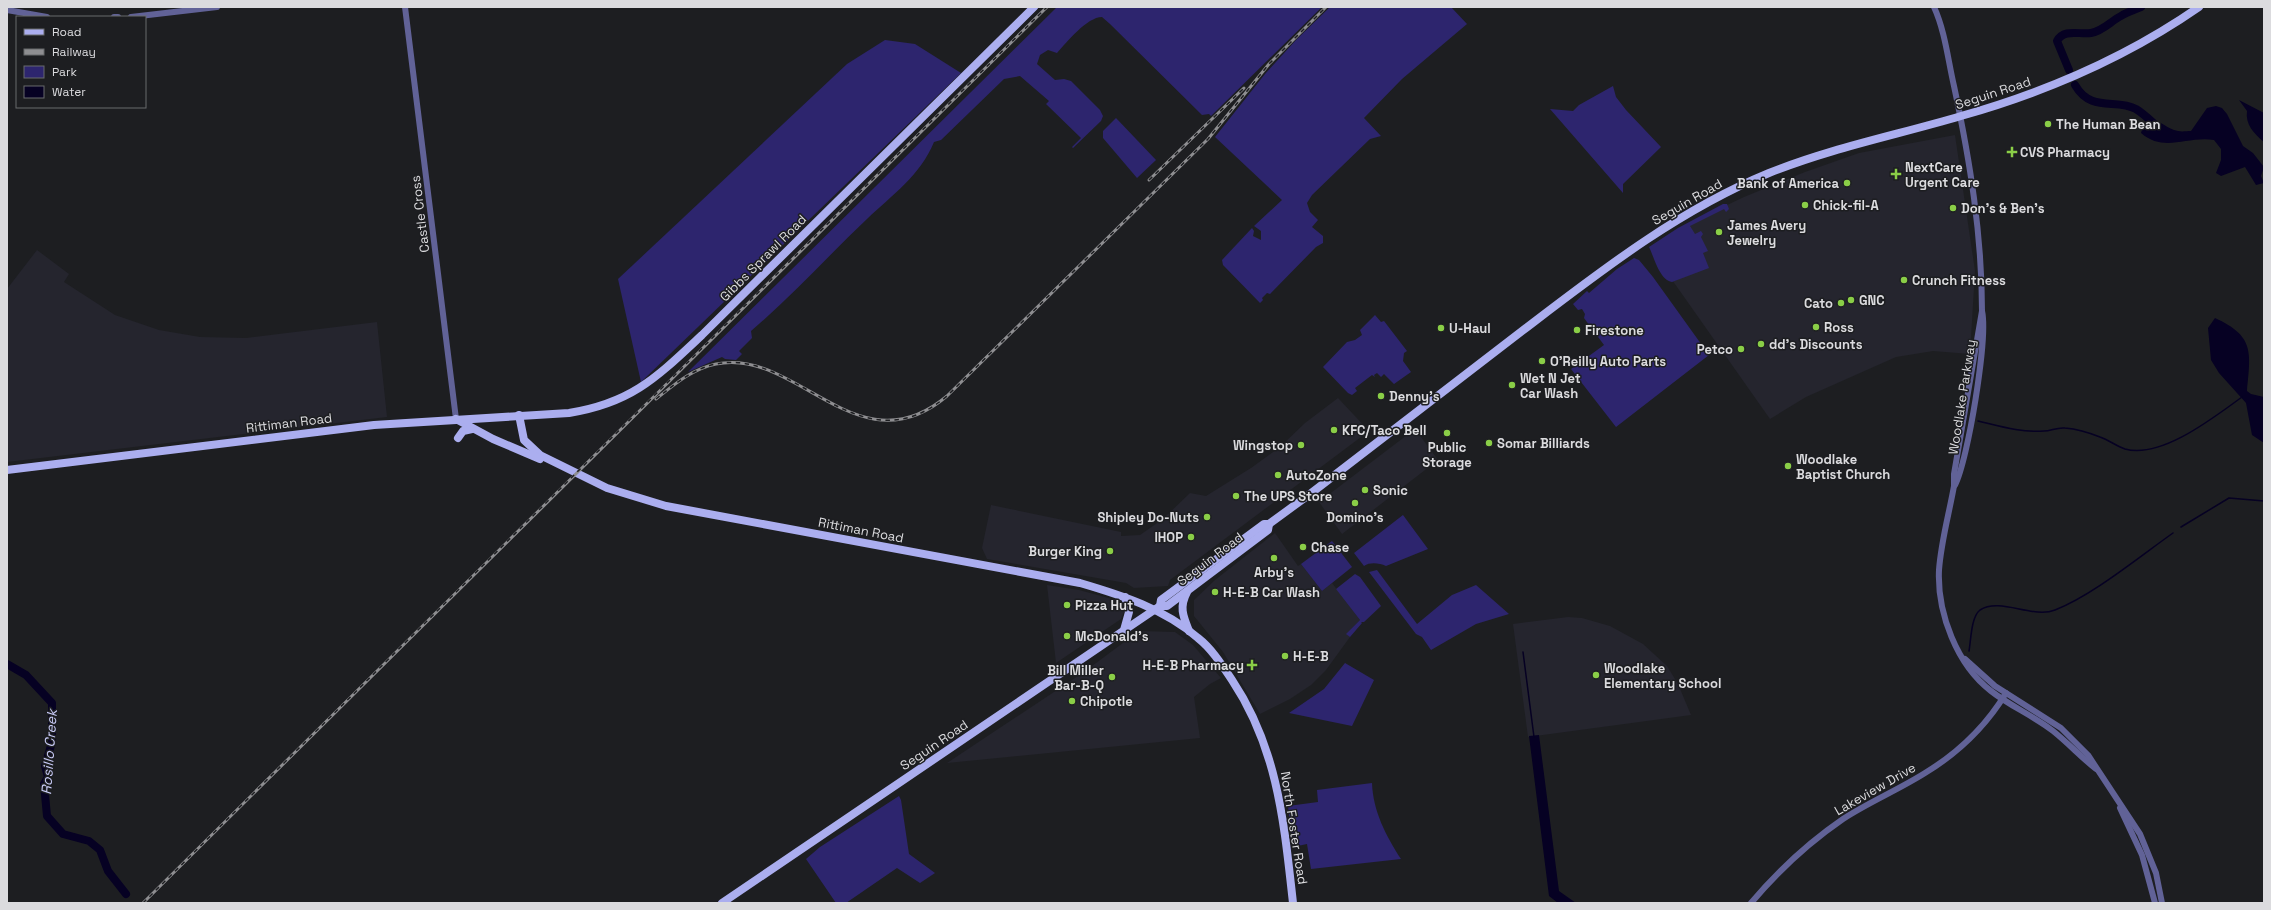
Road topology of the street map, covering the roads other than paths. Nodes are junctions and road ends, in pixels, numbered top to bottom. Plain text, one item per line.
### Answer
1 (217, 7) edge
2 (405, 7) edge
3 (1034, 7) edge
4 (1934, 7) edge
5 (2199, 7) edge
6 (7, 10) edge
7 (41, 16) edge
8 (139, 16) edge
9 (1960, 117) junction
10 (519, 415) junction
11 (456, 419) junction
12 (472, 429) junction
13 (458, 438) dead end
14 (566, 468) junction
15 (7, 470) edge
16 (1269, 524) junction
17 (1188, 590) junction
18 (1125, 597) junction
19 (1157, 608) junction
20 (1124, 631) junction
21 (1189, 631) junction
22 (1964, 658) junction
23 (2006, 693) junction
24 (2003, 699) junction
25 (2096, 769) junction
26 (2119, 804) junction
27 (722, 903) edge
28 (1293, 903) edge
29 (1751, 903) edge
30 (2155, 903) edge
31 (2162, 903) edge

1 - 8 street
2 - 11 street, Castle Cross
3 - 10 main road, Gibbs Sprawl Road
4 - 9 street, Woodlake Parkway
5 - 9 main road, Seguin Road
6 - 7 street
9 - 16 main road, Seguin Road
9 - 22 street, Woodlake Parkway
10 - 11 main road, Gibbs Sprawl Road
10 - 14 main road, Rittiman Road
11 - 12 main road, Rittiman Road
11 - 15 main road, Rittiman Road
12 - 13 main road
12 - 14 main road, Rittiman Road
14 - 18 main road, Rittiman Road
16 - 17 main road, Seguin Road
16 - 19 main road, Seguin Road
17 - 19 main road, Seguin Road
17 - 21 main road
18 - 19 main road, Rittiman Road
18 - 20 main road
19 - 20 main road, Seguin Road
19 - 21 main road, North Foster Road
20 - 27 main road, Seguin Road
21 - 28 main road, North Foster Road
22 - 23 street, Woodlake Parkway
22 - 24 street, Woodlake Parkway
23 - 24 street, Lakeview Drive
23 - 25 street, Woodlake Parkway
24 - 25 street, Woodlake Parkway
24 - 29 street, Lakeview Drive
25 - 26 street, Woodlake Parkway
26 - 30 street, Woodlake Parkway
26 - 31 street, Woodlake Parkway

